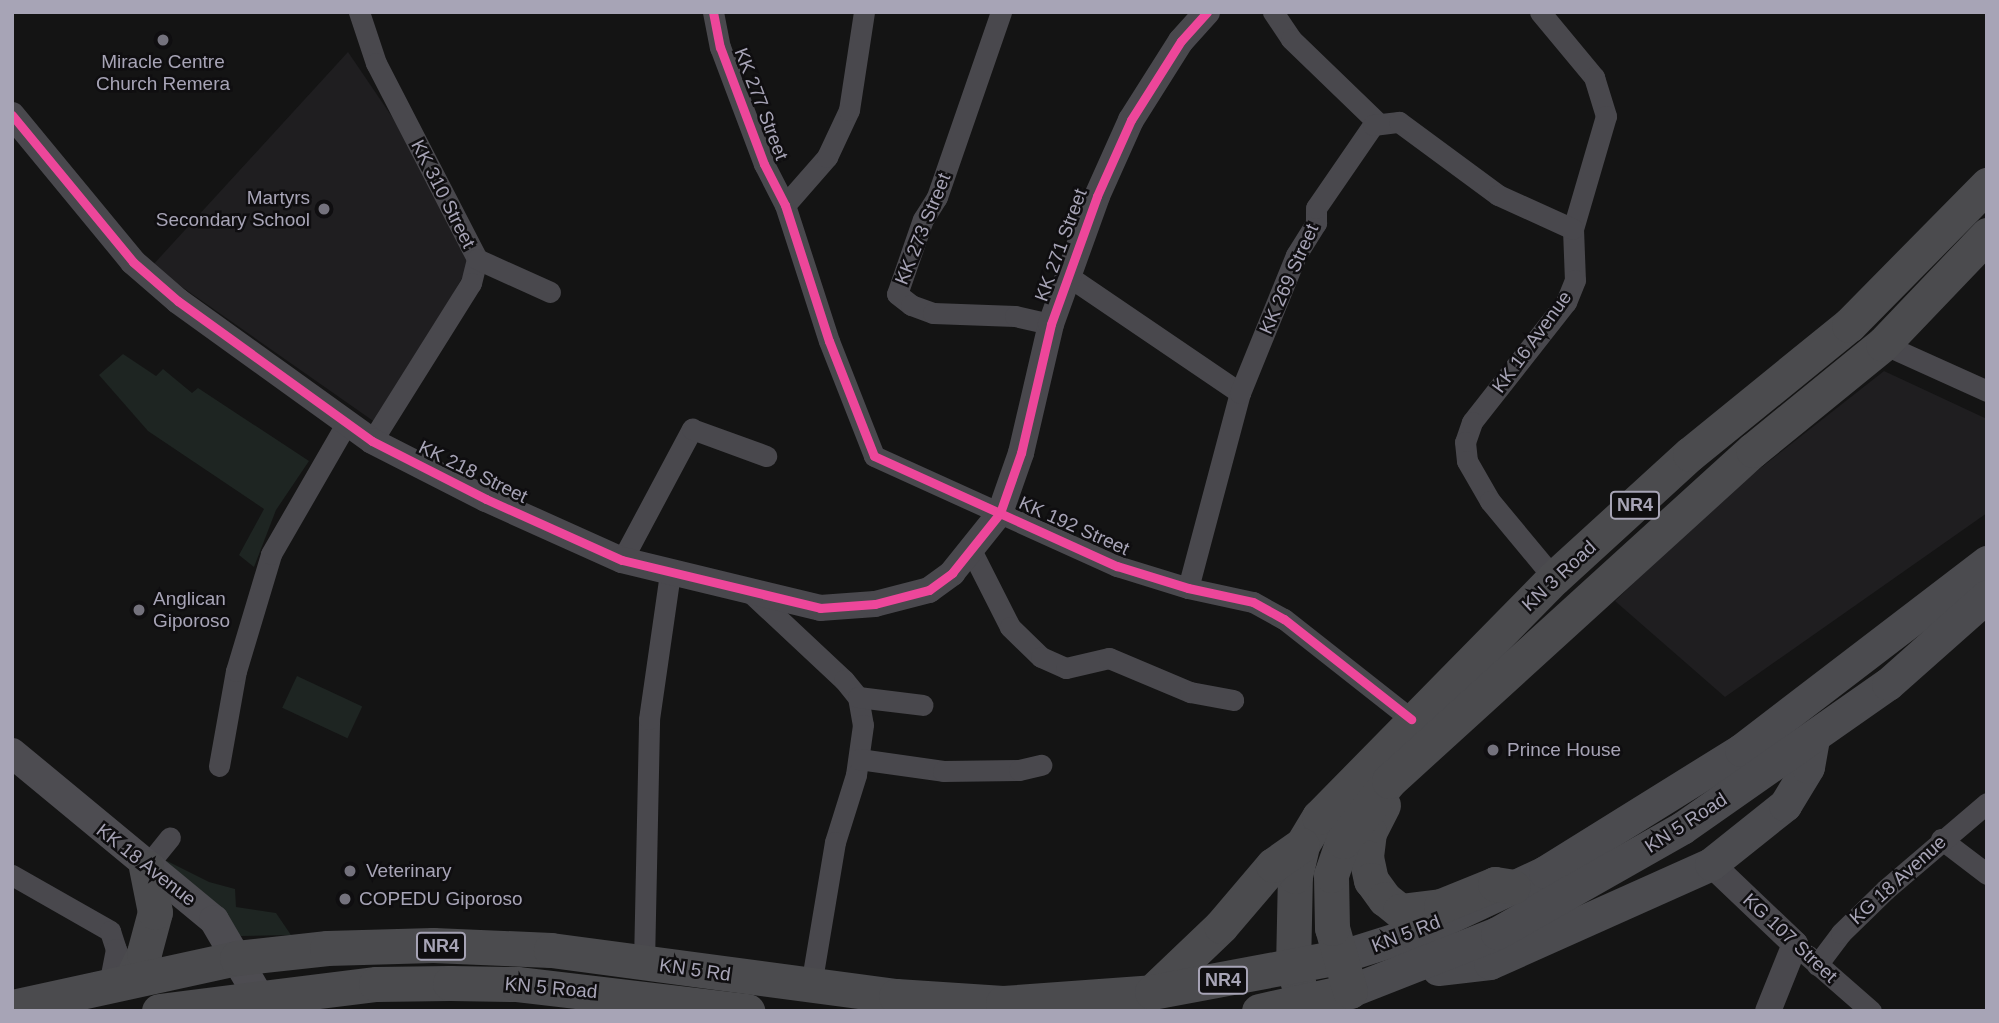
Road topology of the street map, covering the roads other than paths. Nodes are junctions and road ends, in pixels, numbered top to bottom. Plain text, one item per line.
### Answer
1 (359, 12) edge
2 (713, 12) edge
3 (864, 12) edge
4 (1001, 12) edge
5 (1207, 12) edge
6 (1273, 12) edge
7 (1539, 12) edge
8 (12, 115) edge
9 (1378, 123) junction
10 (1987, 185) edge
11 (785, 205) junction
12 (1573, 229) junction
13 (1987, 234) edge
14 (477, 259) junction
15 (1068, 276) junction
16 (550, 292) dead end
17 (1856, 318) junction
18 (1051, 324) junction
19 (1883, 344) junction
20 (1987, 391) edge
21 (1240, 393) junction
22 (345, 426) junction
23 (372, 441) junction
24 (766, 456) dead end
25 (1000, 513) junction
26 (971, 550) junction
27 (622, 560) junction
28 (1987, 562) edge
29 (670, 573) junction
30 (1555, 578) junction
31 (1188, 588) junction
32 (752, 594) junction
33 (1987, 596) edge
34 (858, 697) junction
35 (1233, 700) dead end
36 (923, 705) dead end
37 (1411, 719) junction
38 (1814, 739) junction
39 (12, 752) edge
40 (859, 759) junction
41 (1041, 765) dead end
42 (219, 766) dead end
43 (1389, 781) junction
44 (1987, 803) edge
45 (170, 837) dead end
46 (1941, 839) junction
47 (1302, 845) junction
48 (1711, 864) junction
49 (146, 867) junction
50 (1987, 874) edge
51 (12, 875) edge
52 (1513, 887) junction
53 (1795, 944) junction
54 (1339, 957) junction
55 (237, 958) junction
56 (644, 963) junction
57 (1817, 965) junction
58 (1293, 968) junction
59 (1411, 970) junction
60 (120, 983) junction
61 (811, 986) junction
62 (354, 987) junction
63 (1350, 991) junction
64 (1152, 992) junction
65 (1304, 1003) junction
66 (263, 1004) edge
67 (12, 1007) edge
68 (159, 1011) edge
69 (324, 1011) edge
70 (747, 1011) edge
71 (1259, 1011) edge
72 (1768, 1011) edge
73 (1871, 1011) edge

1 - 14 street, KK 310 Street
2 - 11 street, KK 277 Street
3 - 11 street
4 - 18 street, KK 273 Street
5 - 15 street, KK 271 Street
6 - 9 street
7 - 12 street, KK 16 Avenue
8 - 22 street, KK 218 Street
9 - 12 street
9 - 21 street, KK 269 Street
10 - 17 highway, KN 3 Road / NR4
11 - 25 street, KK 192 Street
12 - 30 street, KK 16 Avenue
13 - 19 highway, KN 3 Road / NR4
14 - 16 street
14 - 23 street, KK 310 Street
15 - 18 street, KK 271 Street
15 - 21 street
17 - 19 highway
17 - 30 highway, KN 3 Road / NR4
18 - 25 street, KK 271 Street
19 - 20 street
19 - 43 highway, KN 3 Road / NR4
21 - 31 street, KK 269 Street
22 - 23 street, KK 218 Street
22 - 42 street
23 - 27 street, KK 218 Street
24 - 27 street
25 - 26 street, KK 218 Street
25 - 31 street, KK 192 Street
26 - 32 street, KK 218 Street
26 - 35 street
27 - 29 street, KK 218 Street
28 - 52 main road, KN 5 Road
29 - 32 street, KK 218 Street
29 - 56 street
30 - 37 highway, KN 3 Road / NR4
31 - 37 street, KK 192 Street
32 - 34 street
33 - 38 main road, KN 5 Road
34 - 36 street
34 - 40 street
37 - 47 highway, KN 3 Road / NR4
38 - 48 main road
38 - 59 main road, KN 5 Road
39 - 49 main road, KK 18 Avenue
40 - 41 street
40 - 61 street
43 - 52 highway
43 - 54 highway, KN 3 Road / NR4
44 - 46 street, KG 18 Avenue
45 - 49 street
46 - 50 street
46 - 57 street, KG 18 Avenue
47 - 58 highway, KN 3 Road / NR4
47 - 64 highway
48 - 53 street, KG 107 Street
48 - 59 main road
49 - 55 main road, KK 18 Avenue
49 - 60 highway
51 - 60 street
52 - 54 main road, KN 5 Rd
53 - 57 street, KG 107 Street
53 - 72 street
54 - 58 highway, KN 5 Rd / NR4
54 - 63 highway, NR4
55 - 56 highway, KN 5 Rd / NR4
55 - 60 highway, NR4
55 - 66 main road, KK 18 Avenue
56 - 61 highway, KN 5 Rd / NR4
57 - 73 street, KG 107 Street
58 - 64 highway, NR4
58 - 65 highway, NR4
59 - 63 main road, KN 5 Road
60 - 67 highway, NR4
61 - 64 highway, KN 5 Rd / NR4
62 - 66 highway, NR4
62 - 69 highway
62 - 70 highway, KN 5 Road / NR4
63 - 65 highway, NR4
65 - 71 highway, NR4
66 - 68 highway, NR4

